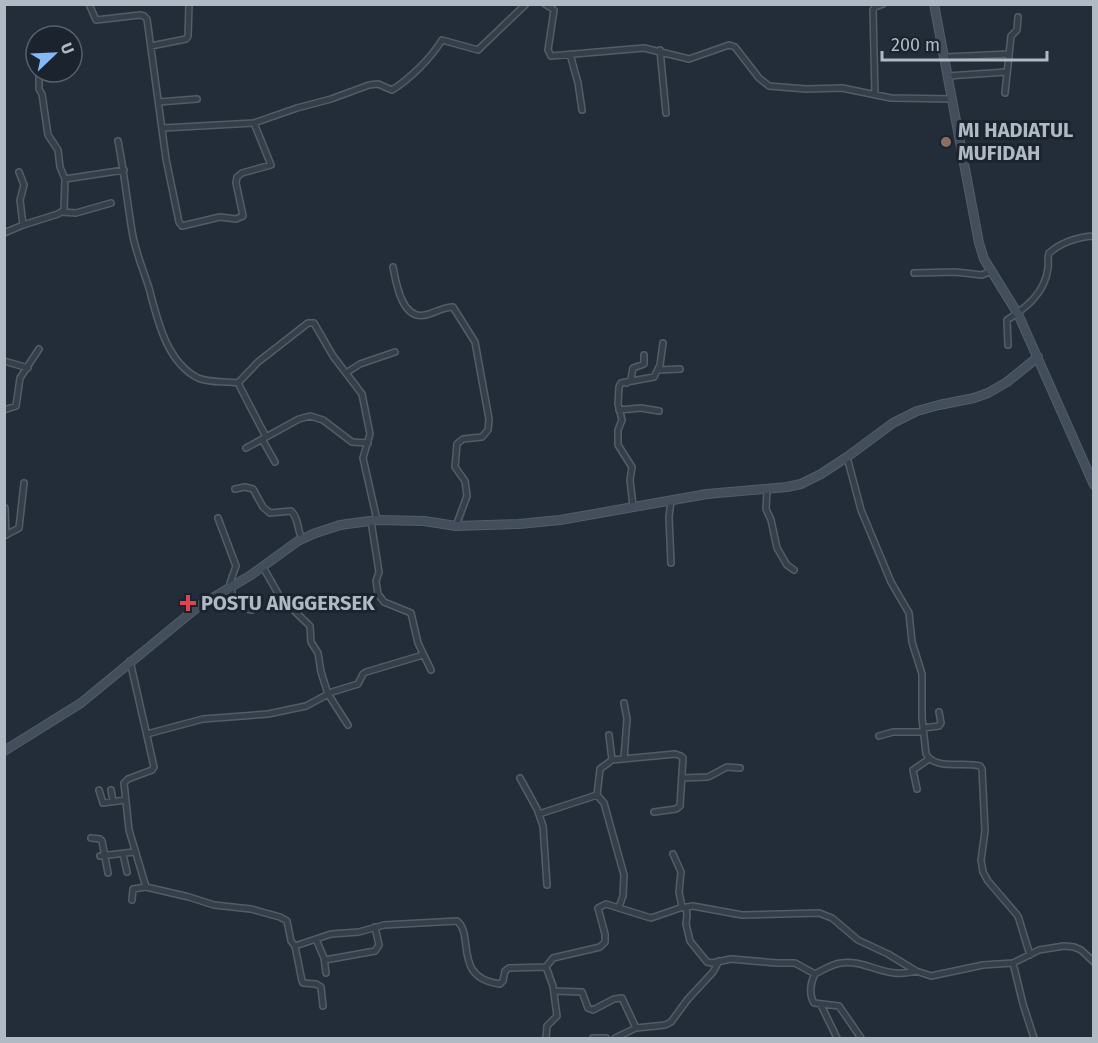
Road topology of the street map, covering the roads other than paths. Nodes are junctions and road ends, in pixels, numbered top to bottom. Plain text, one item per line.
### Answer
1 (89, 4) edge
2 (189, 4) edge
3 (526, 4) edge
4 (545, 4) edge
5 (883, 4) edge
6 (934, 4) edge
7 (1018, 17) dead end
8 (151, 46) junction
9 (660, 50) junction
10 (570, 54) junction
11 (1009, 54) junction
12 (945, 57) junction
13 (1006, 72) junction
14 (948, 76) junction
15 (39, 84) edge
16 (1005, 93) dead end
17 (875, 95) junction
18 (197, 99) dead end
19 (952, 99) junction
20 (159, 102) junction
21 (582, 110) dead end
22 (666, 113) dead end
23 (254, 123) junction
24 (163, 128) junction
25 (118, 141) dead end
26 (991, 153) dead end
27 (962, 158) junction
28 (124, 170) junction
29 (19, 172) dead end
30 (65, 179) junction
31 (111, 203) dead end
32 (63, 212) junction
33 (23, 225) junction
34 (4, 234) edge
35 (1094, 237) edge
36 (393, 267) dead end
37 (991, 271) junction
38 (914, 273) dead end
39 (1018, 314) junction
40 (663, 344) dead end
41 (1008, 345) dead end
42 (39, 349) dead end
43 (395, 352) dead end
44 (644, 355) dead end
45 (1038, 357) junction
46 (4, 361) edge
47 (28, 368) junction
48 (680, 369) dead end
49 (658, 370) junction
50 (346, 373) junction
51 (627, 382) junction
52 (238, 383) junction
53 (4, 410) edge
54 (620, 410) junction
55 (659, 411) dead end
56 (264, 438) junction
57 (368, 443) junction
58 (246, 447) dead end
59 (847, 457) junction
60 (275, 462) dead end
61 (24, 483) dead end
62 (1094, 485) edge
63 (235, 489) dead end
64 (767, 489) junction
65 (671, 500) junction
66 (633, 506) junction
67 (4, 508) edge
68 (218, 518) dead end
69 (374, 520) junction
70 (456, 526) junction
71 (5, 536) edge
72 (302, 539) junction
73 (671, 563) dead end
74 (263, 567) junction
75 (794, 570) dead end
76 (231, 587) junction
77 (252, 610) dead end
78 (423, 655) junction
79 (130, 661) junction
80 (431, 670) dead end
81 (328, 694) junction
82 (624, 703) dead end
83 (939, 712) dead end
84 (348, 725) dead end
85 (923, 730) junction
86 (147, 734) junction
87 (609, 735) dead end
88 (879, 736) dead end
89 (4, 751) edge
90 (624, 758) junction
91 (928, 759) junction
92 (612, 760) junction
93 (740, 768) dead end
94 (520, 778) dead end
95 (682, 778) junction
96 (917, 789) dead end
97 (99, 790) dead end
98 (111, 790) dead end
99 (597, 795) junction
100 (125, 800) junction
101 (113, 801) junction
102 (654, 812) dead end
103 (539, 814) junction
104 (91, 838) dead end
105 (134, 852) junction
106 (123, 854) junction
107 (673, 854) dead end
108 (103, 855) junction
109 (127, 872) dead end
110 (108, 873) dead end
111 (547, 885) dead end
112 (146, 887) junction
113 (132, 900) dead end
114 (619, 907) junction
115 (684, 907) junction
116 (375, 927) junction
117 (316, 939) junction
118 (295, 946) junction
119 (1030, 955) junction
120 (325, 960) junction
121 (719, 960) junction
122 (1094, 962) edge
123 (1013, 963) junction
124 (546, 967) junction
125 (916, 971) junction
126 (326, 973) dead end
127 (815, 974) junction
128 (554, 991) junction
129 (821, 1005) junction
130 (323, 1006) dead end
131 (636, 1028) junction
132 (546, 1038) edge
133 (593, 1038) edge
134 (606, 1038) edge
135 (615, 1038) edge
136 (837, 1038) edge
137 (861, 1038) edge
138 (1034, 1038) edge

1 - 8 street
2 - 8 street
3 - 23 street
4 - 10 street
5 - 17 street
6 - 12 street
7 - 11 street
8 - 20 street
9 - 10 street
9 - 17 street
9 - 22 street
10 - 21 street
11 - 12 street
11 - 13 street
12 - 14 street
13 - 14 street
13 - 16 street
14 - 19 street
15 - 30 street
17 - 19 street
18 - 20 street
19 - 27 street
20 - 24 street
23 - 24 street
23 - 24 street
25 - 28 street
26 - 27 street
27 - 37 street
28 - 30 street
28 - 52 street
29 - 33 street
30 - 32 street
31 - 32 street
32 - 33 street
33 - 34 street
35 - 39 street
36 - 70 street
37 - 38 street
37 - 39 street
39 - 41 street
39 - 45 street
40 - 49 street
42 - 47 street
43 - 50 street
44 - 51 street
45 - 59 street
45 - 62 street
46 - 47 street
47 - 53 street
48 - 49 street
49 - 51 street
50 - 52 street
50 - 57 street
51 - 54 street
52 - 56 street
54 - 55 street
54 - 66 street
56 - 57 street
56 - 58 street
56 - 60 street
57 - 69 street
59 - 64 street
59 - 85 street
61 - 71 street
63 - 72 street
64 - 65 street
64 - 75 street
65 - 66 street
65 - 73 street
66 - 70 street
67 - 71 street
68 - 76 street
69 - 70 street
69 - 72 street
69 - 78 street
72 - 74 street
74 - 76 street
74 - 81 street
76 - 77 street
76 - 79 street
78 - 80 street
78 - 81 street
79 - 86 street
79 - 89 street
81 - 84 street
81 - 86 street
82 - 90 street
83 - 85 street
85 - 88 street
85 - 91 street
86 - 100 street
87 - 92 street
90 - 92 street
90 - 95 street
91 - 96 street
91 - 119 street
92 - 99 street
93 - 95 street
94 - 103 street
95 - 102 street
97 - 101 street
98 - 101 street
99 - 103 street
99 - 114 street
100 - 101 street
100 - 105 street
103 - 111 street
104 - 108 street
105 - 106 street
105 - 112 street
106 - 108 street
106 - 109 street
107 - 115 street
108 - 110 street
112 - 113 street
112 - 118 street
114 - 115 street
114 - 124 street
115 - 121 street
115 - 125 street
116 - 117 street
116 - 120 street
116 - 124 street
117 - 118 street
117 - 120 street
118 - 130 street
119 - 122 street
119 - 123 street
120 - 126 street
121 - 127 street
121 - 131 street
123 - 125 street
123 - 138 street
124 - 128 street
125 - 127 street
127 - 129 street
128 - 131 street
128 - 132 street
129 - 136 street
129 - 137 street
131 - 135 street
133 - 134 street

